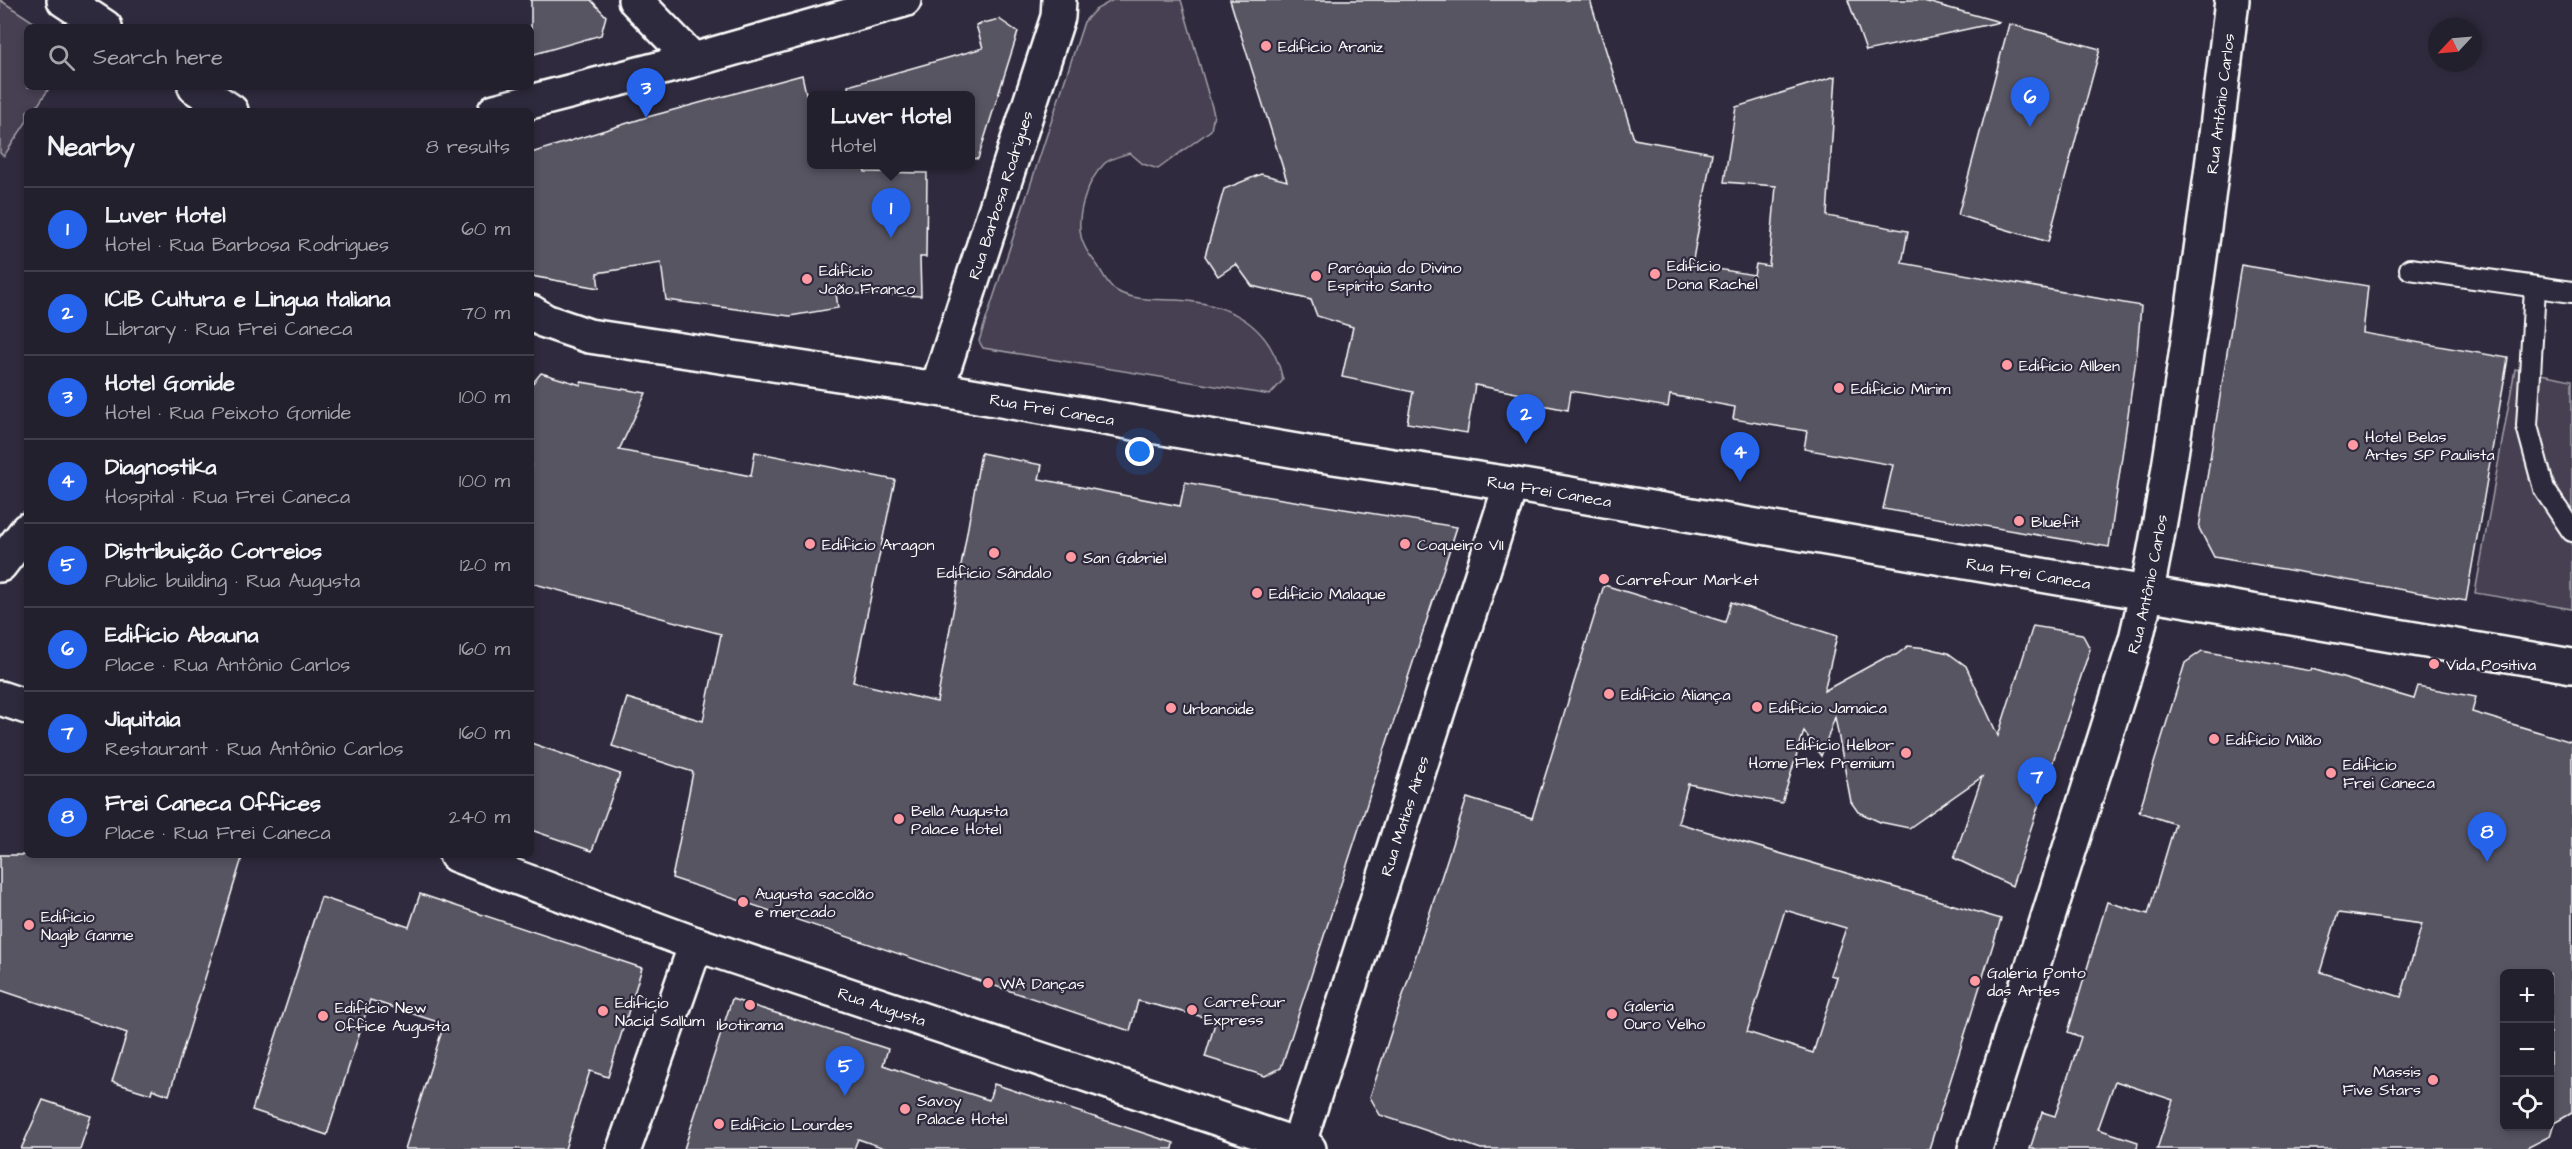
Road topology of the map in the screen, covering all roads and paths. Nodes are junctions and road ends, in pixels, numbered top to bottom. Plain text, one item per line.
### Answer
1 (64, 0) edge
2 (635, 0) edge
3 (904, 0) edge
4 (1059, 0) edge
5 (2232, 0) edge
6 (100, 24) edge
7 (693, 60) junction
8 (200, 90) edge
9 (226, 108) edge
10 (507, 108) edge
11 (2410, 269) dead end
12 (2535, 288) junction
13 (2572, 292) edge
14 (534, 314) edge
15 (937, 389) junction
16 (1511, 484) junction
17 (2572, 531) edge
18 (24, 534) edge
19 (0, 565) edge
20 (2147, 592) junction
21 (2572, 666) edge
22 (0, 698) edge
23 (24, 706) edge
24 (464, 858) edge
25 (696, 944) junction
26 (1301, 1148) edge
27 (624, 1149) edge
28 (1975, 1149) edge

1 - 6 street
2 - 7 street
3 - 7 street
4 - 15 street, Rua Barbosa Rodrigues
5 - 20 street, Rua Antônio Carlos
7 - 10 street
8 - 9 street
11 - 12 lane
12 - 13 lane
12 - 17 lane
14 - 15 street, Rua Frei Caneca
15 - 16 street, Rua Frei Caneca
16 - 20 street, Rua Frei Caneca
16 - 26 street, Rua Matias Aires
18 - 19 street
20 - 21 street, Rua Frei Caneca
20 - 28 street, Rua Antônio Carlos
22 - 23 street
24 - 25 street, Rua Augusta
25 - 26 street, Rua Augusta
25 - 27 street

